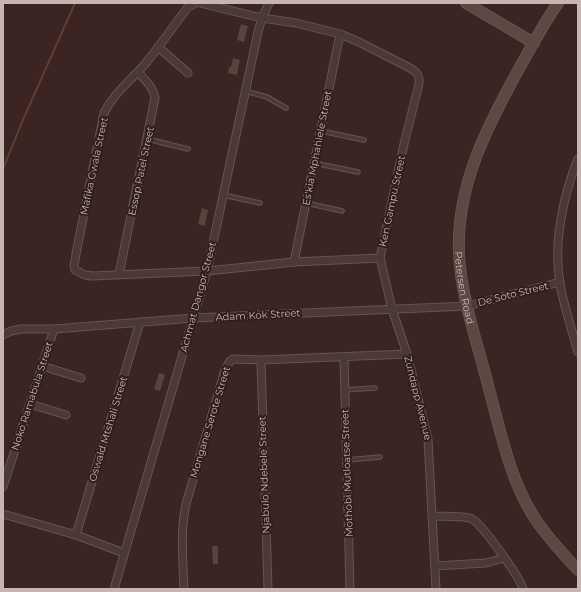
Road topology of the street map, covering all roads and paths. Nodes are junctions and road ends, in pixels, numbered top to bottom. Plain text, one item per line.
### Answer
1 (196, 3) edge
2 (200, 3) edge
3 (269, 3) edge
4 (466, 3) edge
5 (558, 3) edge
6 (262, 18) junction
7 (340, 34) junction
8 (534, 43) junction
9 (158, 47) junction
10 (138, 72) junction
11 (188, 73) dead end
12 (245, 91) junction
13 (286, 108) dead end
14 (321, 131) junction
15 (148, 139) junction
16 (364, 140) dead end
17 (188, 149) dead end
18 (578, 160) edge
19 (314, 163) junction
20 (358, 172) dead end
21 (223, 195) junction
22 (260, 203) dead end
23 (306, 204) junction
24 (342, 211) dead end
25 (380, 258) junction
26 (294, 262) junction
27 (74, 266) joint
28 (207, 271) junction
29 (119, 274) junction
30 (560, 282) junction
31 (467, 306) junction
32 (392, 309) junction
33 (194, 318) junction
34 (140, 322) junction
35 (54, 329) junction
36 (3, 335) edge
37 (578, 352) edge
38 (407, 354) junction
39 (344, 357) junction
40 (261, 360) junction
41 (42, 366) junction
42 (81, 378) dead end
43 (375, 388) dead end
44 (344, 390) junction
45 (30, 404) junction
46 (66, 415) dead end
47 (380, 457) dead end
48 (346, 460) junction
49 (3, 487) edge
50 (3, 514) edge
51 (432, 516) junction
52 (76, 535) junction
53 (124, 553) junction
54 (504, 558) junction
55 (435, 566) junction
56 (578, 570) edge
57 (114, 589) edge
58 (184, 589) edge
59 (268, 589) edge
60 (350, 589) edge
61 (436, 589) edge
62 (523, 589) edge

1 - 9 street, Mafika Gwala Street
2 - 6 street
3 - 6 street, Achmat Dangor Street
4 - 8 street
5 - 8 street, Petersen Road
6 - 7 street, Ken Gampu Street
6 - 12 street, Achmat Dangor Street
7 - 14 street, Es'kia Mphahlele Street
7 - 25 street, Ken Gampu Street
8 - 31 street, Petersen Road
9 - 10 street, Mafika Gwala Street
9 - 11 street
10 - 15 street, Essop Patel Street
10 - 27 street, Mafika Gwala Street
12 - 13 lane
12 - 21 street, Achmat Dangor Street
14 - 16 lane
14 - 19 street, Es'kia Mphahlele Street
15 - 17 lane
15 - 29 street, Essop Patel Street
18 - 30 street
19 - 20 lane
19 - 23 street, Es'kia Mphahlele Street
21 - 22 lane
21 - 28 street, Achmat Dangor Street
23 - 24 lane
23 - 26 street, Es'kia Mphahlele Street
25 - 26 street, Ken Gampu Street
25 - 32 street, Zundapp Avenue
26 - 28 street, Ken Gampu Street
27 - 29 street, Ken Gampu Street
28 - 29 street, Ken Gampu Street
28 - 33 street, Achmat Dangor Street
30 - 31 street, De Soto Street
30 - 37 street
31 - 32 street, Adam Kok Street
31 - 56 street, Petersen Road
32 - 33 street, Adam Kok Street
32 - 38 street, Zundapp Avenue
33 - 34 street, Adam Kok Street
33 - 53 street, Achmat Dangor Street
34 - 35 street, Adam Kok Street
34 - 52 street, Oswald Mtshali Street
35 - 36 street, Adam Kok Street
35 - 41 street, Noko Ramabula Street
38 - 39 street, Mongane Serote Street
38 - 51 street, Zundapp Avenue
39 - 40 street, Mongane Serote Street
39 - 44 street, Mothobi Mutloatse Street
40 - 58 street, Mongane Serote Street
40 - 59 street, Njabulo Ndebele Street
41 - 42 street
41 - 45 street, Noko Ramabula Street
43 - 44 lane
44 - 48 street, Mothobi Mutloatse Street
45 - 46 street
45 - 49 street, Noko Ramabula Street
47 - 48 lane
48 - 60 street, Mothobi Mutloatse Street
50 - 52 street
51 - 54 street
51 - 55 street, Zundapp Avenue
52 - 53 street
53 - 57 street, Achmat Dangor Street
54 - 55 street
54 - 62 street
55 - 61 street, Zundapp Avenue

